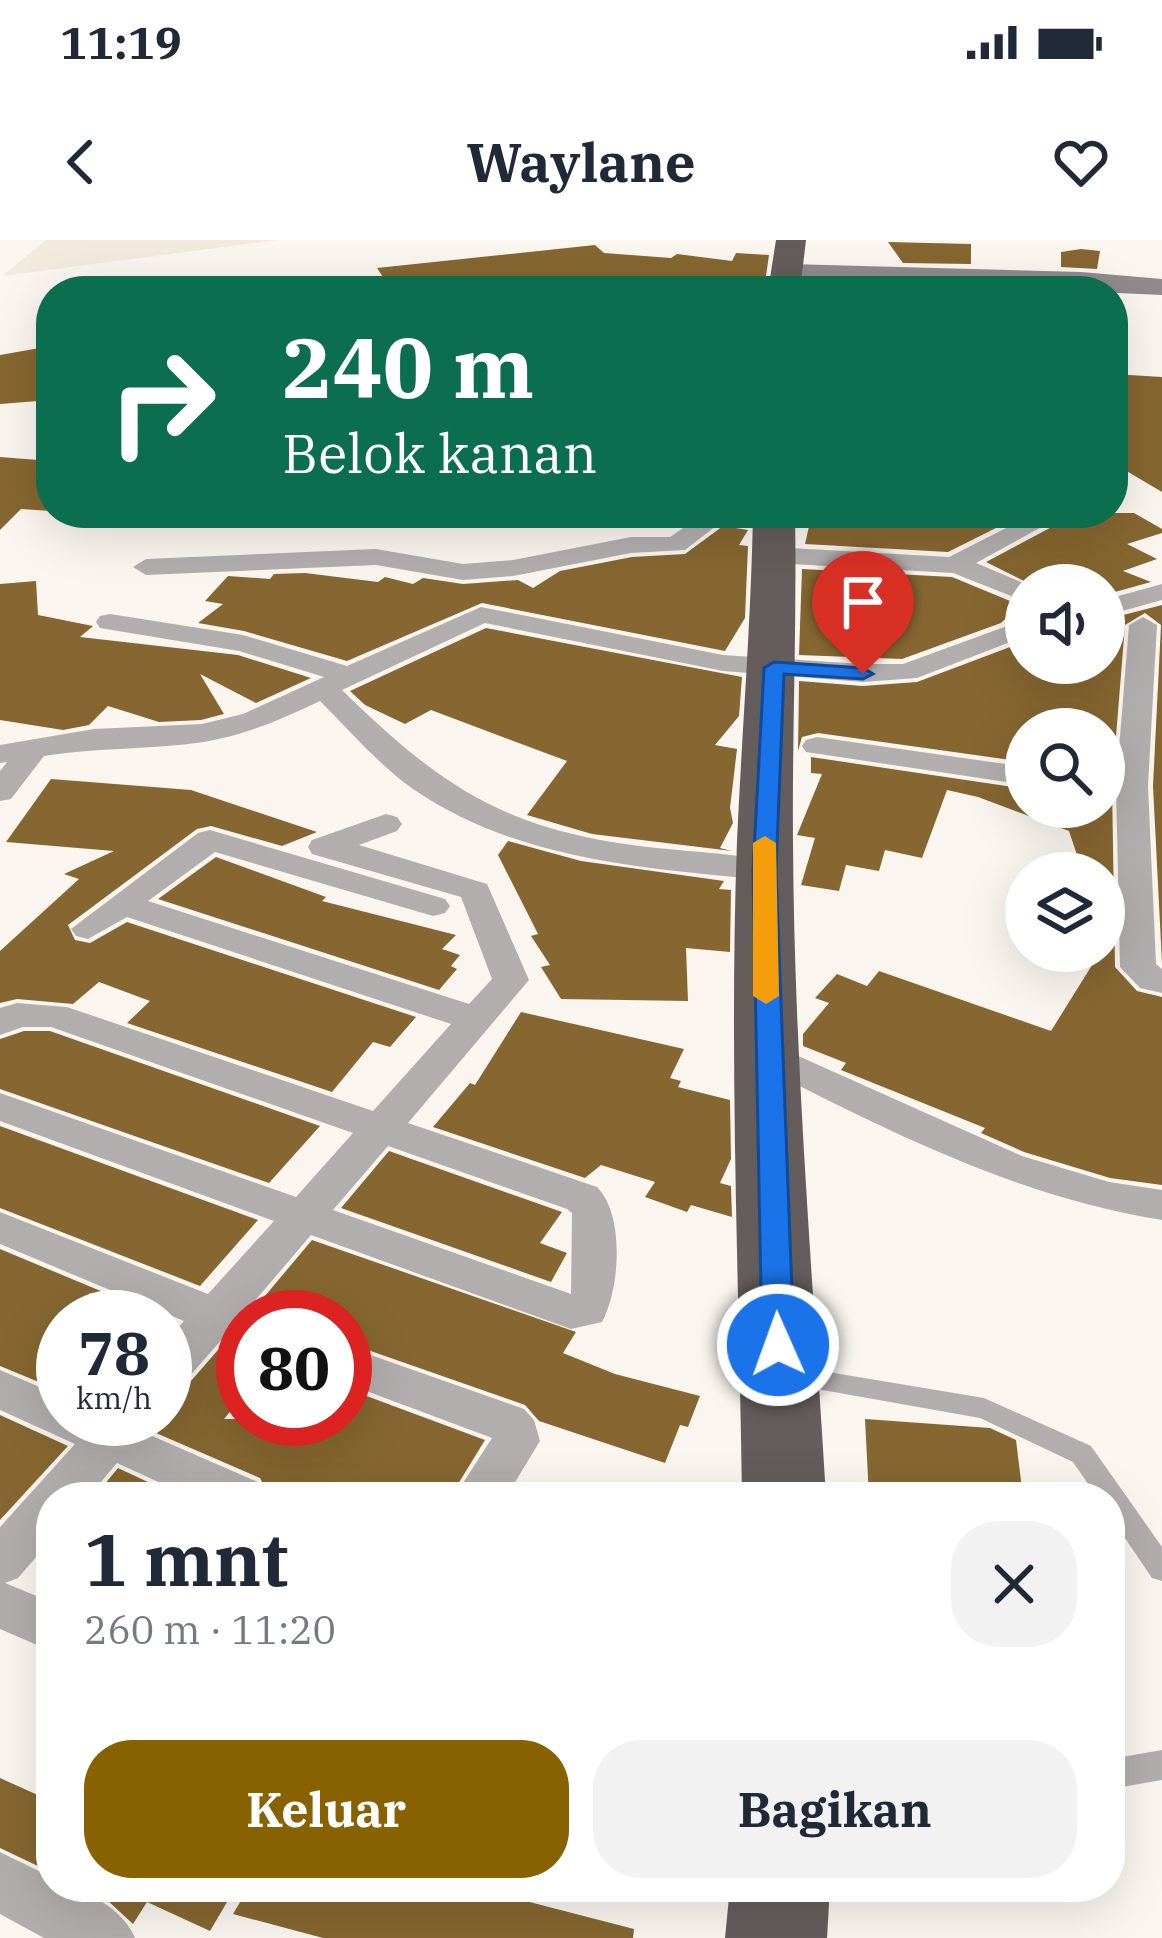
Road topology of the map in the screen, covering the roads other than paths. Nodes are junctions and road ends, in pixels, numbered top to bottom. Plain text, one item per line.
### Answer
1 (788, 268) edge
2 (909, 276) edge
3 (1128, 286) edge
4 (1162, 287) edge
5 (699, 528) edge
6 (1026, 528) edge
7 (773, 534) edge
8 (953, 565) junction
9 (146, 567) dead end
10 (1005, 584) edge
11 (1162, 592) edge
12 (1125, 602) edge
13 (110, 622) dead end
14 (1156, 623) edge
15 (1005, 635) edge
16 (774, 668) junction
17 (338, 683) junction
18 (793, 745) junction
19 (33, 749) junction
20 (0, 754) edge
21 (1005, 773) edge
22 (1133, 789) edge
23 (0, 792) edge
24 (386, 824) dead end
25 (328, 846) junction
26 (288, 862) junction
27 (765, 870) junction
28 (126, 905) junction
29 (484, 921) junction
30 (88, 928) dead end
31 (1150, 974) edge
32 (475, 1018) junction
33 (0, 1023) edge
34 (767, 1054) junction
35 (0, 1106) edge
36 (381, 1126) junction
37 (1162, 1204) edge
38 (302, 1214) junction
39 (0, 1227) edge
40 (250, 1290) edge
41 (216, 1317) edge
42 (216, 1332) edge
43 (192, 1351) edge
44 (372, 1374) edge
45 (779, 1374) junction
46 (0, 1389) edge
47 (36, 1403) edge
48 (81, 1446) edge
49 (136, 1446) edge
50 (65, 1482) edge
51 (210, 1482) edge
52 (489, 1482) edge
53 (783, 1482) edge
54 (1101, 1482) edge
55 (1125, 1516) edge
56 (36, 1522) edge
57 (0, 1562) edge
58 (1162, 1569) edge
59 (0, 1604) edge
60 (36, 1620) edge
61 (1162, 1765) edge
62 (1125, 1771) edge
63 (0, 1882) edge
64 (36, 1901) edge
65 (38, 1902) edge
66 (105, 1938) edge

1 - 2 street
3 - 4 street
5 - 9 street
6 - 8 street
7 - 8 street
7 - 16 highway
8 - 10 street
11 - 12 street
13 - 17 street
14 - 22 street
15 - 16 street
16 - 17 street
16 - 18 highway
17 - 19 street
17 - 27 street
18 - 21 street
18 - 27 highway
19 - 20 street
19 - 23 street
22 - 31 street
24 - 25 street
25 - 26 street
25 - 29 street
26 - 28 street
26 - 29 street
27 - 34 highway
28 - 30 street
28 - 32 street
29 - 32 street
32 - 36 street
33 - 36 street
34 - 37 street
34 - 45 highway
35 - 38 street
36 - 38 street
36 - 38 street
38 - 40 street
39 - 41 street
42 - 43 street
44 - 52 street
45 - 53 highway
45 - 54 lane
46 - 47 street
48 - 50 street
49 - 51 street
55 - 58 lane
56 - 57 street
59 - 60 street
61 - 62 lane
63 - 64 street
65 - 66 street

